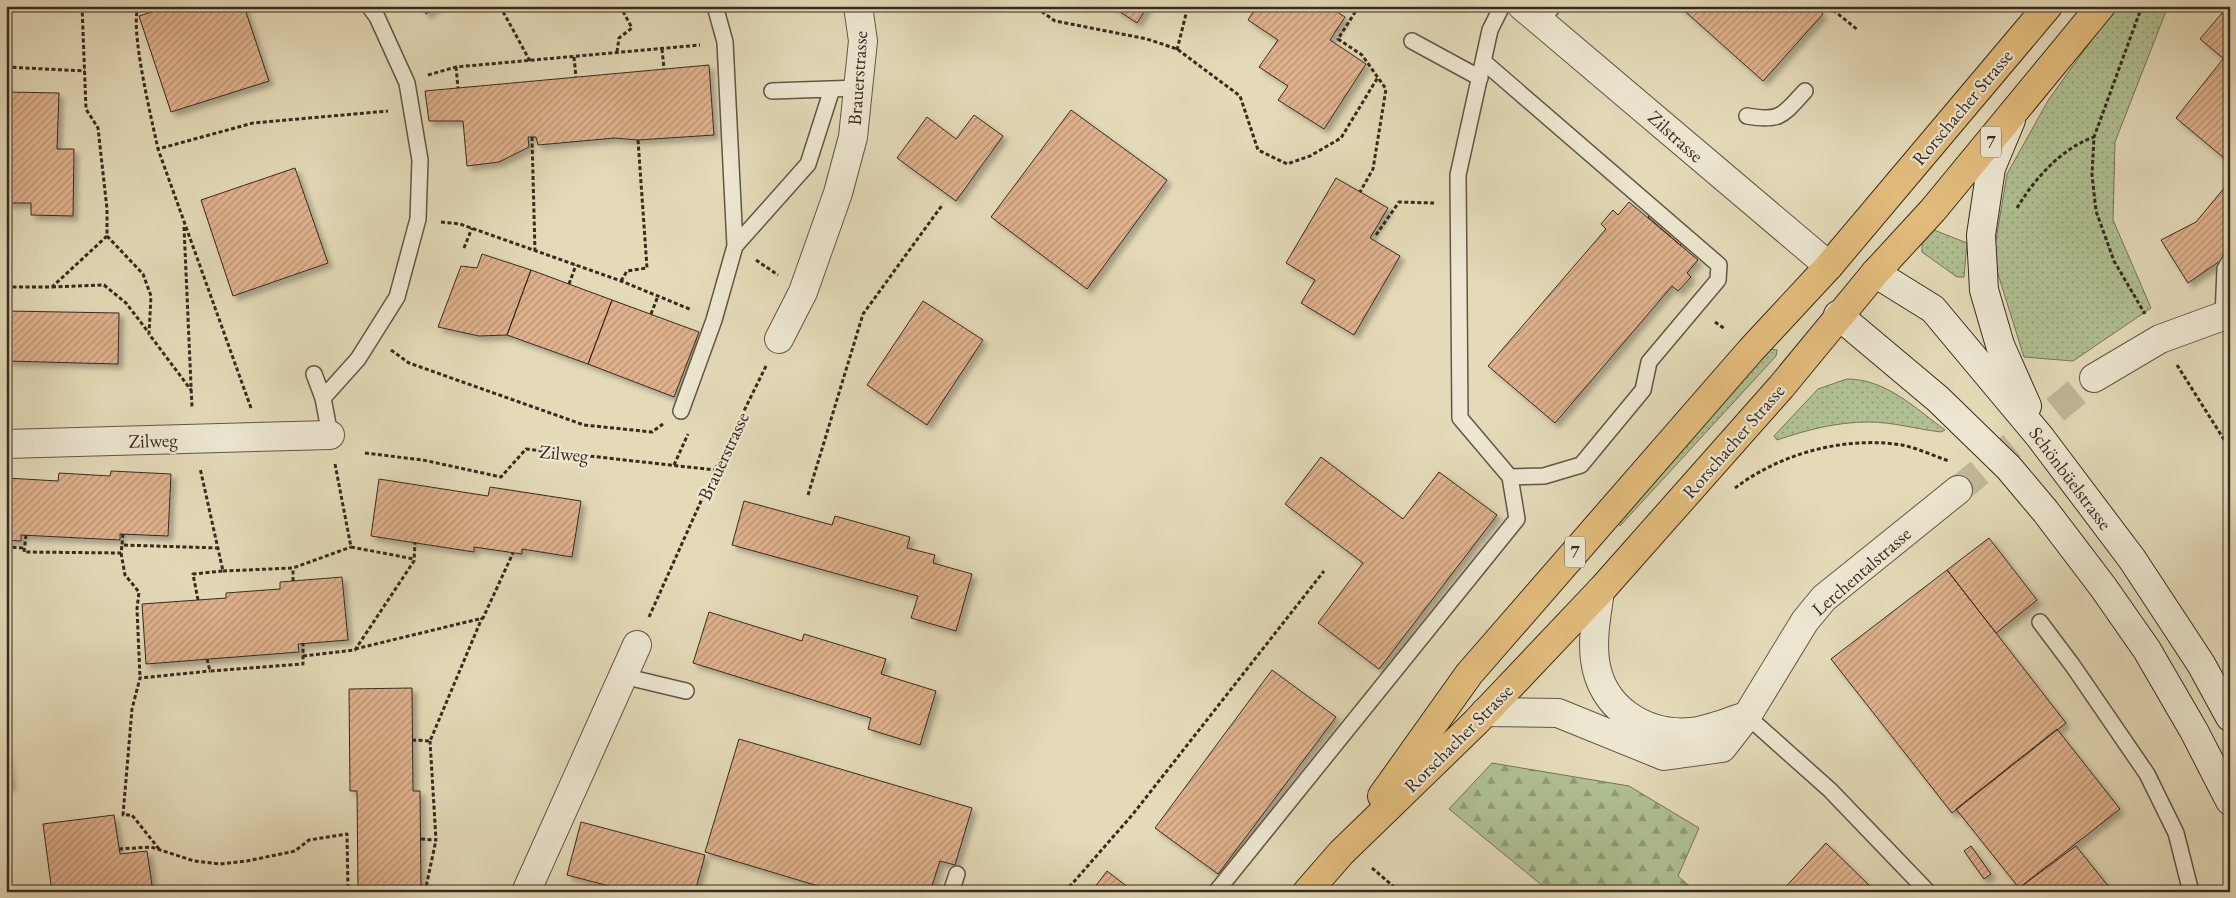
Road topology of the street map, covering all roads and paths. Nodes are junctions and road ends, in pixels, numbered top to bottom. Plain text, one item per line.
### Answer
1 (82, 6) edge
2 (139, 6) edge
3 (369, 6) edge
4 (500, 6) edge
5 (620, 6) edge
6 (715, 6) edge
7 (858, 6) edge
8 (1038, 6) edge
9 (1188, 6) edge
10 (1359, 6) edge
11 (1502, 6) edge
12 (1828, 6) edge
13 (2048, 6) edge
14 (2101, 6) edge
15 (2142, 6) edge
16 (1539, 11) edge
17 (1858, 30) dead end
18 (1412, 41) dead end
19 (725, 42) junction
20 (662, 48) junction
21 (1178, 50) junction
22 (616, 52) junction
23 (574, 57) junction
24 (530, 60) junction
25 (1484, 62) junction
26 (6, 67) edge
27 (456, 67) junction
28 (447, 68) dead end
29 (664, 69) dead end
30 (85, 72) junction
31 (576, 77) dead end
32 (1378, 78) junction
33 (1480, 78) junction
34 (458, 88) dead end
35 (859, 88) junction
36 (832, 89) junction
37 (772, 91) dead end
38 (1805, 91) dead end
39 (412, 109) junction
40 (1747, 116) dead end
41 (2013, 116) junction
42 (2094, 136) junction
43 (532, 137) dead end
44 (638, 140) dead end
45 (158, 149) junction
46 (1360, 192) dead end
47 (1440, 203) dead end
48 (943, 204) dead end
49 (2015, 212) dead end
50 (418, 219) junction
51 (184, 224) junction
52 (472, 228) junction
53 (1376, 235) dead end
54 (107, 236) junction
55 (735, 246) junction
56 (464, 248) dead end
57 (535, 252) junction
58 (2230, 260) edge
59 (576, 265) junction
60 (1829, 266) junction
61 (1875, 273) junction
62 (621, 281) junction
63 (569, 284) dead end
64 (6, 287) edge
65 (52, 287) junction
66 (803, 292) junction
67 (658, 296) junction
68 (651, 314) dead end
69 (1838, 315) junction
70 (2226, 316) edge
71 (714, 320) junction
72 (2148, 321) dead end
73 (150, 334) junction
74 (372, 337) junction
75 (779, 340) joint
76 (2172, 358) dead end
77 (314, 374) dead end
78 (2094, 378) tunnel mouth
79 (191, 390) junction
80 (323, 398) junction
81 (681, 411) junction
82 (330, 435) junction
83 (262, 436) junction
84 (2040, 437) junction
85 (194, 438) junction
86 (6, 444) edge
87 (2230, 449) edge
88 (365, 453) dead end
89 (1953, 462) dead end
90 (674, 465) junction
91 (715, 470) junction
92 (1510, 477) junction
93 (1958, 490) tunnel mouth
94 (1728, 494) dead end
95 (808, 495) dead end
96 (124, 534) dead end
97 (26, 535) dead end
98 (416, 542) dead end
99 (122, 545) junction
100 (6, 547) edge
101 (351, 547) junction
102 (24, 548) junction
103 (218, 548) junction
104 (120, 553) junction
105 (513, 553) dead end
106 (414, 559) junction
107 (293, 568) junction
108 (223, 571) junction
109 (1324, 571) dead end
110 (293, 581) dead end
111 (1600, 591) junction
112 (198, 600) dead end
113 (482, 618) junction
114 (2040, 622) dead end
115 (303, 644) dead end
116 (637, 645) joint
117 (355, 649) junction
118 (303, 656) junction
119 (207, 659) dead end
120 (210, 671) junction
121 (623, 676) junction
122 (140, 678) junction
123 (686, 691) dead end
124 (1485, 712) junction
125 (1747, 716) junction
126 (2230, 717) edge
127 (412, 740) dead end
128 (430, 741) junction
129 (2230, 801) edge
130 (421, 839) dead end
131 (436, 840) junction
132 (119, 848) dead end
133 (160, 850) junction
134 (1341, 853) junction
135 (1372, 868) dead end
136 (958, 874) dead end
137 (348, 892) edge
138 (425, 892) edge
139 (526, 892) edge
140 (951, 892) edge
141 (1065, 892) edge
142 (1216, 892) edge
143 (1307, 892) edge
144 (1400, 892) edge
145 (1928, 892) edge
146 (2191, 892) edge

1 - 30 path
2 - 45 path
3 - 39 lane
4 - 24 path
5 - 22 path
6 - 19 lane
7 - 35 street, Brauerstrasse
8 - 21 path
9 - 21 path
10 - 32 path
11 - 25 lane
12 - 17 path
13 - 60 main road, Rorschacher Strasse / 7
14 - 41 main road, Rorschacher Strasse / 7
15 - 42 path
16 - 60 street, Zilstrasse
18 - 33 lane
19 - 20 path
19 - 55 lane
20 - 22 path
20 - 29 path
21 - 32 path
22 - 23 path
23 - 24 path
23 - 31 path
24 - 27 path
25 - 33 lane
25 - 92 lane
26 - 30 path
27 - 28 path
27 - 34 path
30 - 54 path
32 - 46 path
33 - 92 lane
35 - 36 lane
35 - 66 street, Brauerstrasse
36 - 37 lane
36 - 55 lane
38 - 40 lane
39 - 45 path
39 - 50 lane
41 - 61 main road, Rorschacher Strasse / 7
41 - 84 street
42 - 49 path
42 - 72 path
43 - 57 path
44 - 62 path
45 - 51 path
47 - 53 path
48 - 95 path
50 - 52 path
50 - 74 lane
51 - 79 path
51 - 83 path
52 - 56 path
52 - 57 path
54 - 65 path
54 - 73 path
55 - 66 path
55 - 71 lane
57 - 59 path
58 - 70 lane
59 - 62 path
59 - 63 path
60 - 61 main road
60 - 69 main road
60 - 134 main road, Rorschacher Strasse / 7
61 - 69 main road, Rorschacher Strasse / 7
61 - 84 street, Schönbüelstrasse
62 - 67 path
64 - 65 path
65 - 73 path
66 - 75 street, Brauerstrasse
67 - 68 path
67 - 71 path
69 - 111 main road, Rorschacher Strasse / 7
69 - 129 street
70 - 78 street
71 - 81 lane
73 - 79 path
74 - 80 lane
74 - 81 path
75 - 91 path, Brauerstrasse
76 - 87 path
77 - 80 lane
79 - 85 path
80 - 82 lane
81 - 90 path
82 - 83 street, Zilweg
82 - 101 path
83 - 85 street, Zilweg
84 - 126 street, Schönbüelstrasse
85 - 86 street, Zilweg
85 - 103 path
88 - 90 path, Zilweg
89 - 94 path
90 - 91 path, Zilweg
91 - 116 path, Brauerstrasse
92 - 142 lane
93 - 125 street, Lerchentalstrasse
96 - 99 path
97 - 102 path
98 - 106 path
99 - 103 path
99 - 104 path
100 - 102 path
101 - 106 path
101 - 107 path
102 - 104 path
103 - 108 path
104 - 122 path
105 - 113 path
106 - 117 path
107 - 108 path
107 - 110 path
108 - 112 path
109 - 141 path
111 - 124 main road, Rorschacher Strasse / 7
111 - 125 street
113 - 117 path
113 - 128 path
114 - 146 lane
115 - 118 path
116 - 121 street
117 - 118 path
118 - 120 path
119 - 120 path
120 - 122 path
121 - 123 lane
121 - 139 street
122 - 133 path
124 - 125 street, Lerchentalstrasse
124 - 134 main road, Rorschacher Strasse / 7
125 - 145 lane
127 - 128 path
128 - 131 path
130 - 131 path
131 - 138 path
132 - 133 path
133 - 137 path
134 - 143 main road, Rorschacher Strasse / 7
135 - 144 path
136 - 140 lane

